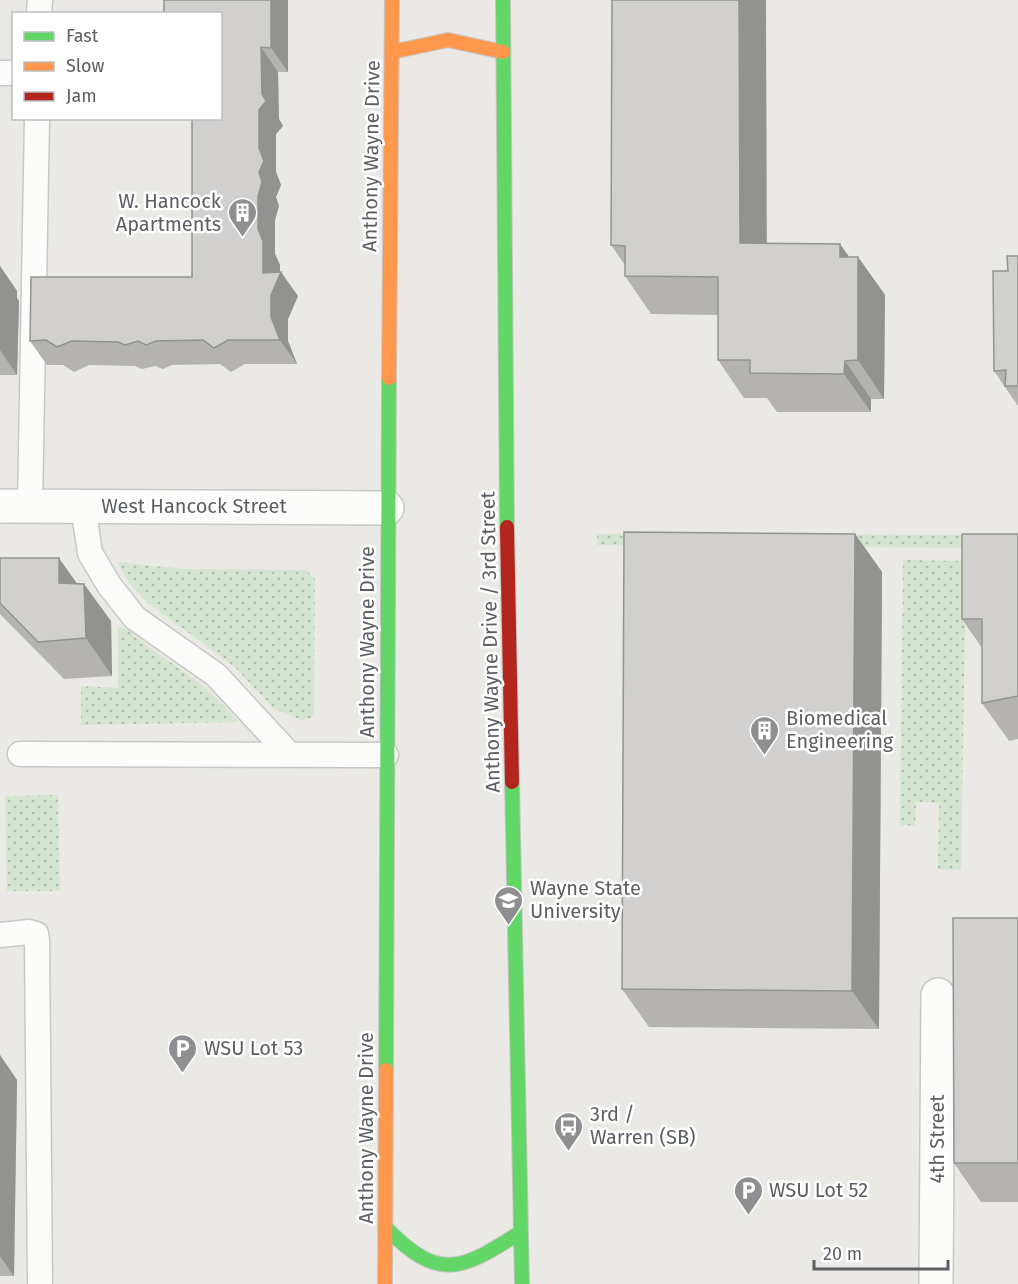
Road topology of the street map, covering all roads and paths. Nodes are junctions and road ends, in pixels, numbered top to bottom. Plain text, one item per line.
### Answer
1 (392, 0) edge
2 (503, 0) edge
3 (392, 52) junction
4 (503, 52) junction
5 (37, 120) edge
6 (15, 506) edge
7 (83, 506) junction
8 (387, 508) junction
9 (20, 754) dead end
10 (289, 754) junction
11 (386, 755) junction
12 (0, 935) edge
13 (938, 995) dead end
14 (385, 1227) junction
15 (521, 1232) junction
16 (40, 1284) edge
17 (385, 1284) edge
18 (522, 1284) edge
19 (936, 1284) edge

1 - 3 street, Anthony Wayne Drive
2 - 4 street, Anthony Wayne Drive / 3rd Street
3 - 4 street
3 - 8 street, Anthony Wayne Drive
4 - 15 street, Anthony Wayne Drive / 3rd Street
5 - 6 lane
6 - 7 street, West Hancock Street
7 - 8 street, West Hancock Street
7 - 10 lane
8 - 11 street, Anthony Wayne Drive
9 - 10 lane
10 - 11 lane
11 - 14 street, Anthony Wayne Drive
12 - 16 lane
13 - 19 street, 4th Street
14 - 15 street
14 - 17 street, Anthony Wayne Drive
15 - 18 street, Anthony Wayne Drive / 3rd Street

